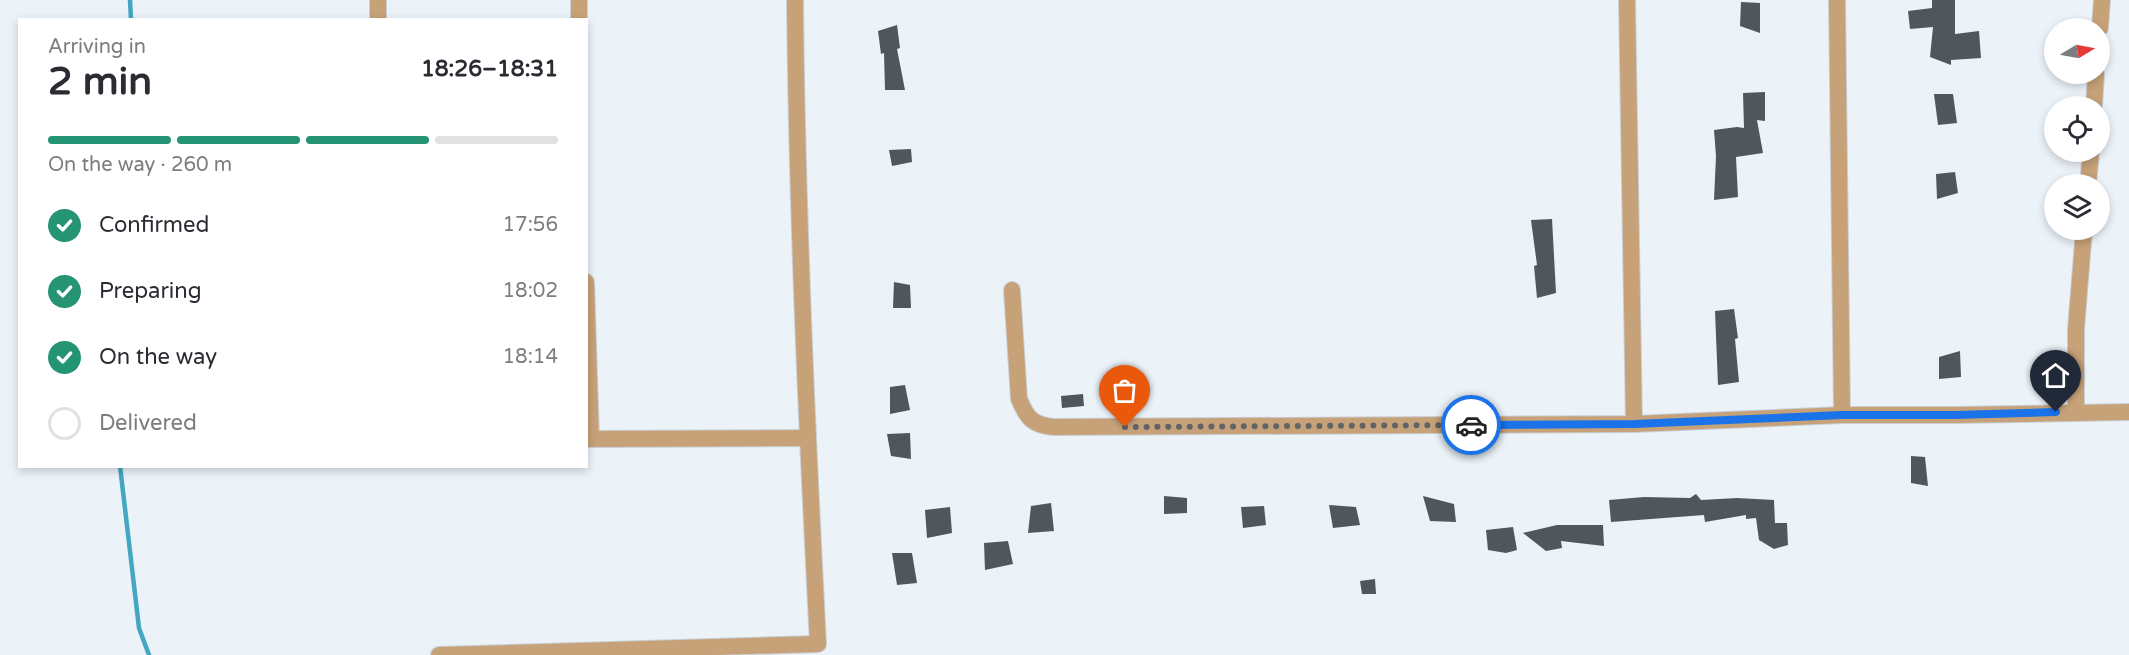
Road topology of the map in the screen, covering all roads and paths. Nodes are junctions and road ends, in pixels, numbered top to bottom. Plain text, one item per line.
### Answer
1 (378, 0) edge
2 (579, 0) edge
3 (795, 0) edge
4 (1627, 0) edge
5 (1837, 0) edge
6 (2102, 0) edge
7 (378, 18) edge
8 (579, 18) edge
9 (2101, 18) edge
10 (2083, 240) edge
11 (1012, 290) dead end
12 (588, 387) edge
13 (2076, 412) junction
14 (2129, 412) edge
15 (1842, 415) junction
16 (1634, 424) junction
17 (807, 438) junction
18 (589, 439) edge
19 (439, 655) edge

1 - 7 street
2 - 8 street
3 - 17 street
4 - 16 street
5 - 15 street
6 - 9 street
10 - 13 street
11 - 16 street
12 - 18 street
13 - 14 street
13 - 15 street
15 - 16 street
17 - 18 street
17 - 19 street

